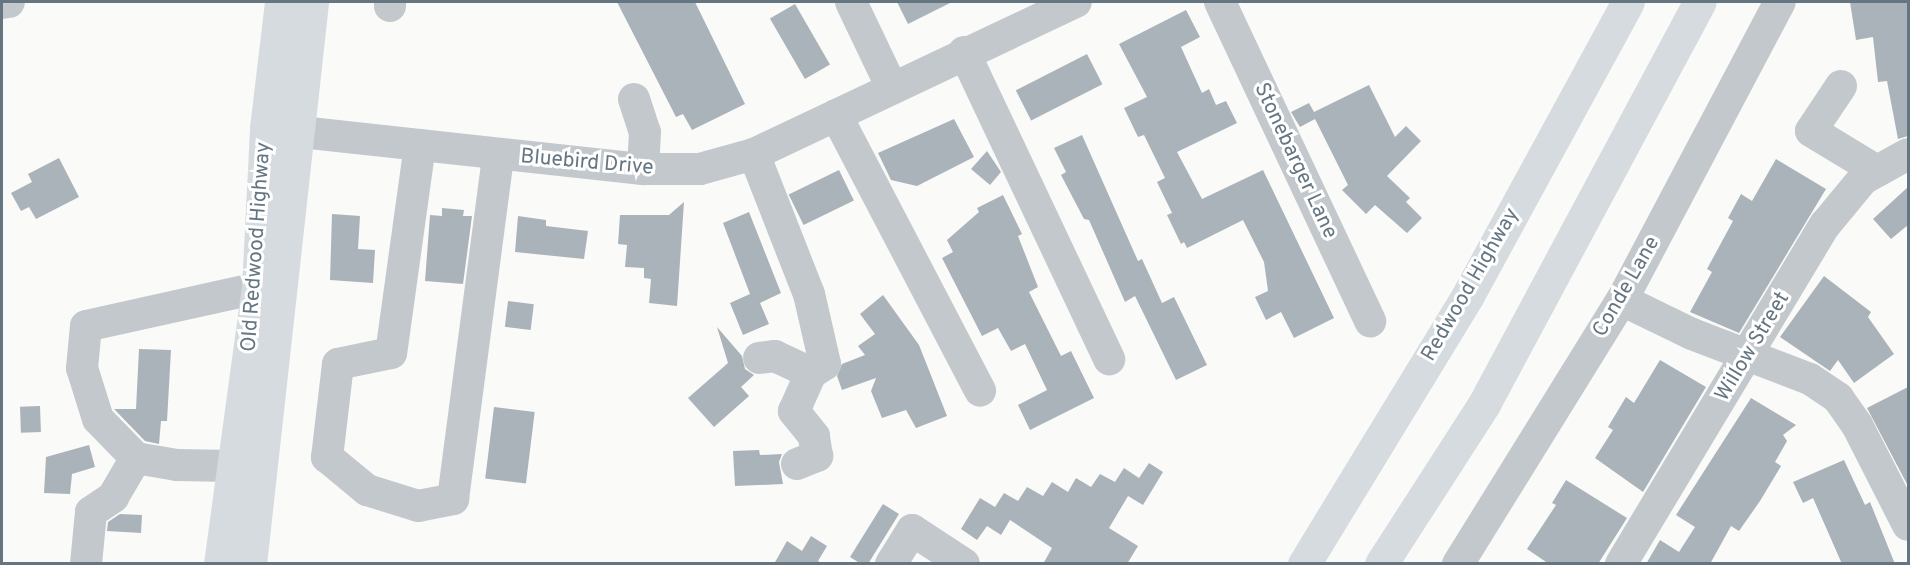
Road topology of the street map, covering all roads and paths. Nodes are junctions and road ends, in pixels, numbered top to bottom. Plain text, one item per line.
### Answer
1 (9, 2) edge
2 (281, 2) edge
3 (312, 2) edge
4 (851, 2) edge
5 (1076, 2) edge
6 (1220, 2) edge
7 (1628, 2) edge
8 (1700, 2) edge
9 (1780, 2) edge
10 (2, 3) edge
11 (964, 52) junction
12 (891, 86) junction
13 (1841, 86) dead end
14 (634, 99) dead end
15 (836, 115) junction
16 (281, 130) junction
17 (420, 146) junction
18 (754, 154) junction
19 (1908, 154) edge
20 (498, 155) junction
21 (643, 169) junction
22 (1877, 171) junction
23 (258, 288) junction
24 (1622, 300) junction
25 (1370, 321) dead end
26 (1749, 356) junction
27 (759, 358) dead end
28 (1109, 359) dead end
29 (811, 373) junction
30 (980, 391) dead end
31 (136, 458) junction
32 (797, 464) dead end
33 (234, 466) junction
34 (1908, 525) edge
35 (86, 564) edge
36 (220, 564) edge
37 (250, 564) edge
38 (891, 564) edge
39 (964, 564) edge
40 (1304, 564) edge
41 (1381, 564) edge
42 (1458, 564) edge
43 (1621, 564) edge

1 - 10 street
2 - 16 main road, Old Redwood Highway
3 - 16 main road, Old Redwood Highway
4 - 12 street
5 - 11 street, Bluebird Drive
6 - 25 street, Stonebarger Lane
7 - 40 main road, Redwood Highway
8 - 41 main road
9 - 24 street, Conde Lane
11 - 12 street, Bluebird Drive
11 - 28 street
12 - 15 street, Bluebird Drive
13 - 22 street
14 - 21 street
15 - 18 street, Bluebird Drive
15 - 30 street
16 - 17 street, Bluebird Drive
16 - 23 main road, Old Redwood Highway
16 - 37 main road, Old Redwood Highway
17 - 20 street, Bluebird Drive
17 - 20 street
18 - 21 street, Bluebird Drive
18 - 29 street
19 - 22 street, Willow Street
20 - 21 street, Bluebird Drive
22 - 26 street, Willow Street
23 - 31 street
23 - 33 main road, Old Redwood Highway
24 - 26 street
24 - 42 street, Conde Lane
26 - 34 street
26 - 43 street, Willow Street
27 - 29 street
29 - 32 street
31 - 33 street
31 - 35 street
33 - 36 main road, Old Redwood Highway
38 - 39 street

